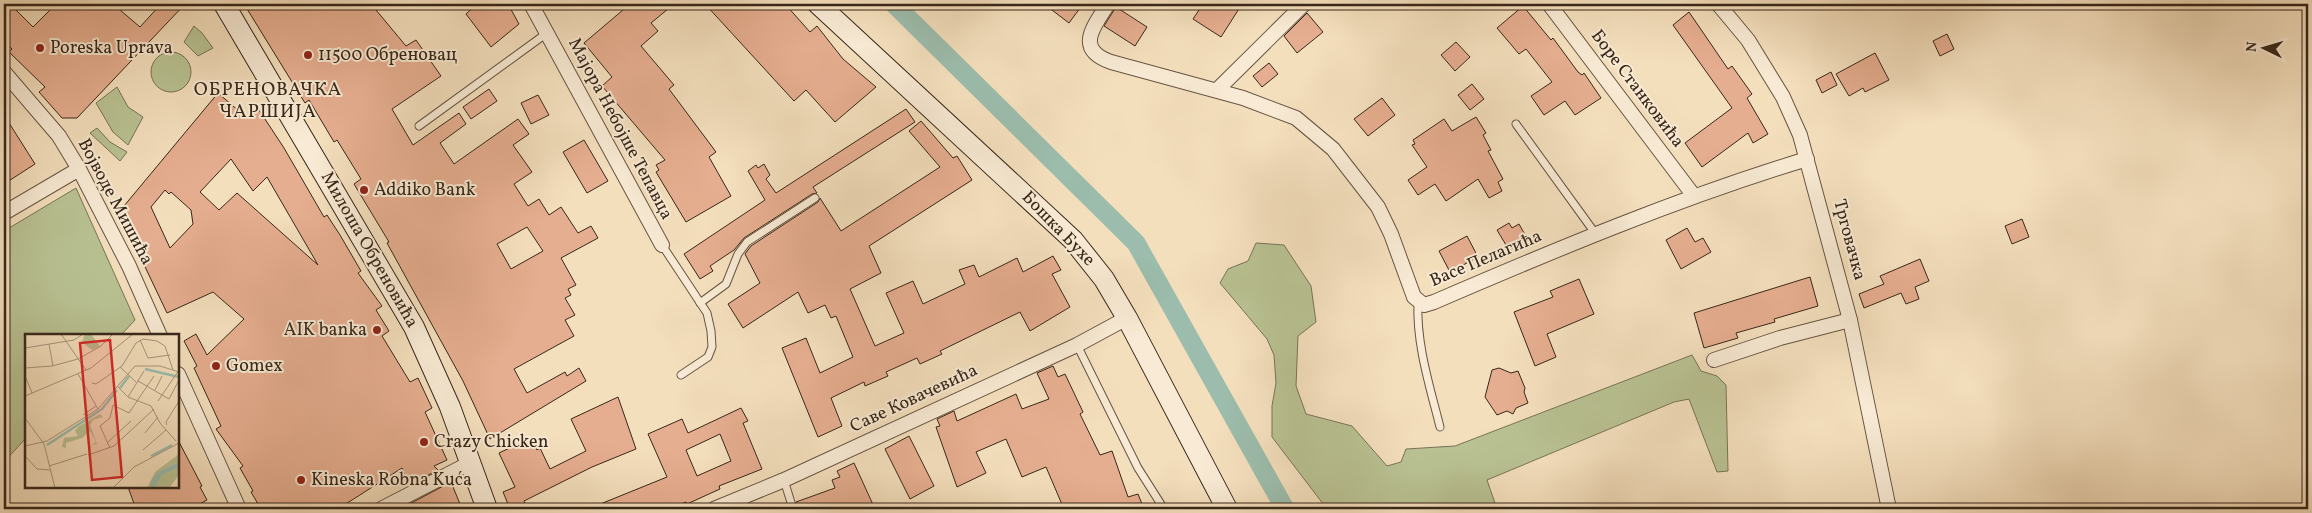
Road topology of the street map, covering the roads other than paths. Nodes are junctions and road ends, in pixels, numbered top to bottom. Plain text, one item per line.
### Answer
1 (224, 4) edge
2 (531, 4) edge
3 (818, 4) edge
4 (1108, 4) edge
5 (1304, 4) edge
6 (1549, 4) edge
7 (1718, 4) edge
8 (548, 33) junction
9 (5, 77) edge
10 (1217, 90) junction
11 (1516, 124) dead end
12 (419, 126) dead end
13 (1807, 159) junction
14 (79, 169) junction
15 (1694, 196) junction
16 (815, 198) dead end
17 (4, 213) edge
18 (1595, 233) junction
19 (662, 245) joint
20 (1418, 302) junction
21 (700, 303) junction
22 (1128, 318) junction
23 (1850, 320) junction
24 (159, 334) edge
25 (1076, 345) junction
26 (1714, 360) dead end
27 (681, 375) dead end
28 (179, 376) edge
29 (1440, 427) dead end
30 (470, 463) junction
31 (784, 480) junction
32 (239, 509) edge
33 (381, 509) edge
34 (487, 509) edge
35 (714, 509) edge
36 (793, 509) edge
37 (1164, 509) edge
38 (1227, 509) edge
39 (1889, 509) edge

1 - 30 main road, Милоша Обреновића
2 - 8 street, Мајора Небојше Тепавца
3 - 22 main road, Бошка Бухе
4 - 10 street, Васе Пелагића
5 - 10 street
6 - 15 street, Боре Станковића
7 - 13 street, Трговачка
8 - 12 lane
8 - 19 street, Мајора Небојше Тепавца
9 - 14 street, Војводе Мишића
10 - 20 street, Васе Пелагића
11 - 18 lane
13 - 15 street, Васе Пелагића
13 - 23 street, Трговачка
14 - 17 street
14 - 24 street, Војводе Мишића
15 - 18 street, Васе Пелагића
16 - 21 lane
18 - 20 street, Васе Пелагића
19 - 21 lane
20 - 29 lane
21 - 27 lane
22 - 25 street, Саве Ковачевића
22 - 38 main road, Бошка Бухе
23 - 26 street
23 - 39 street, Трговачка
25 - 31 street, Саве Ковачевића
25 - 37 lane
28 - 32 street
30 - 33 street
30 - 34 main road, Милоша Обреновића
31 - 35 street, Саве Ковачевића
31 - 36 lane

